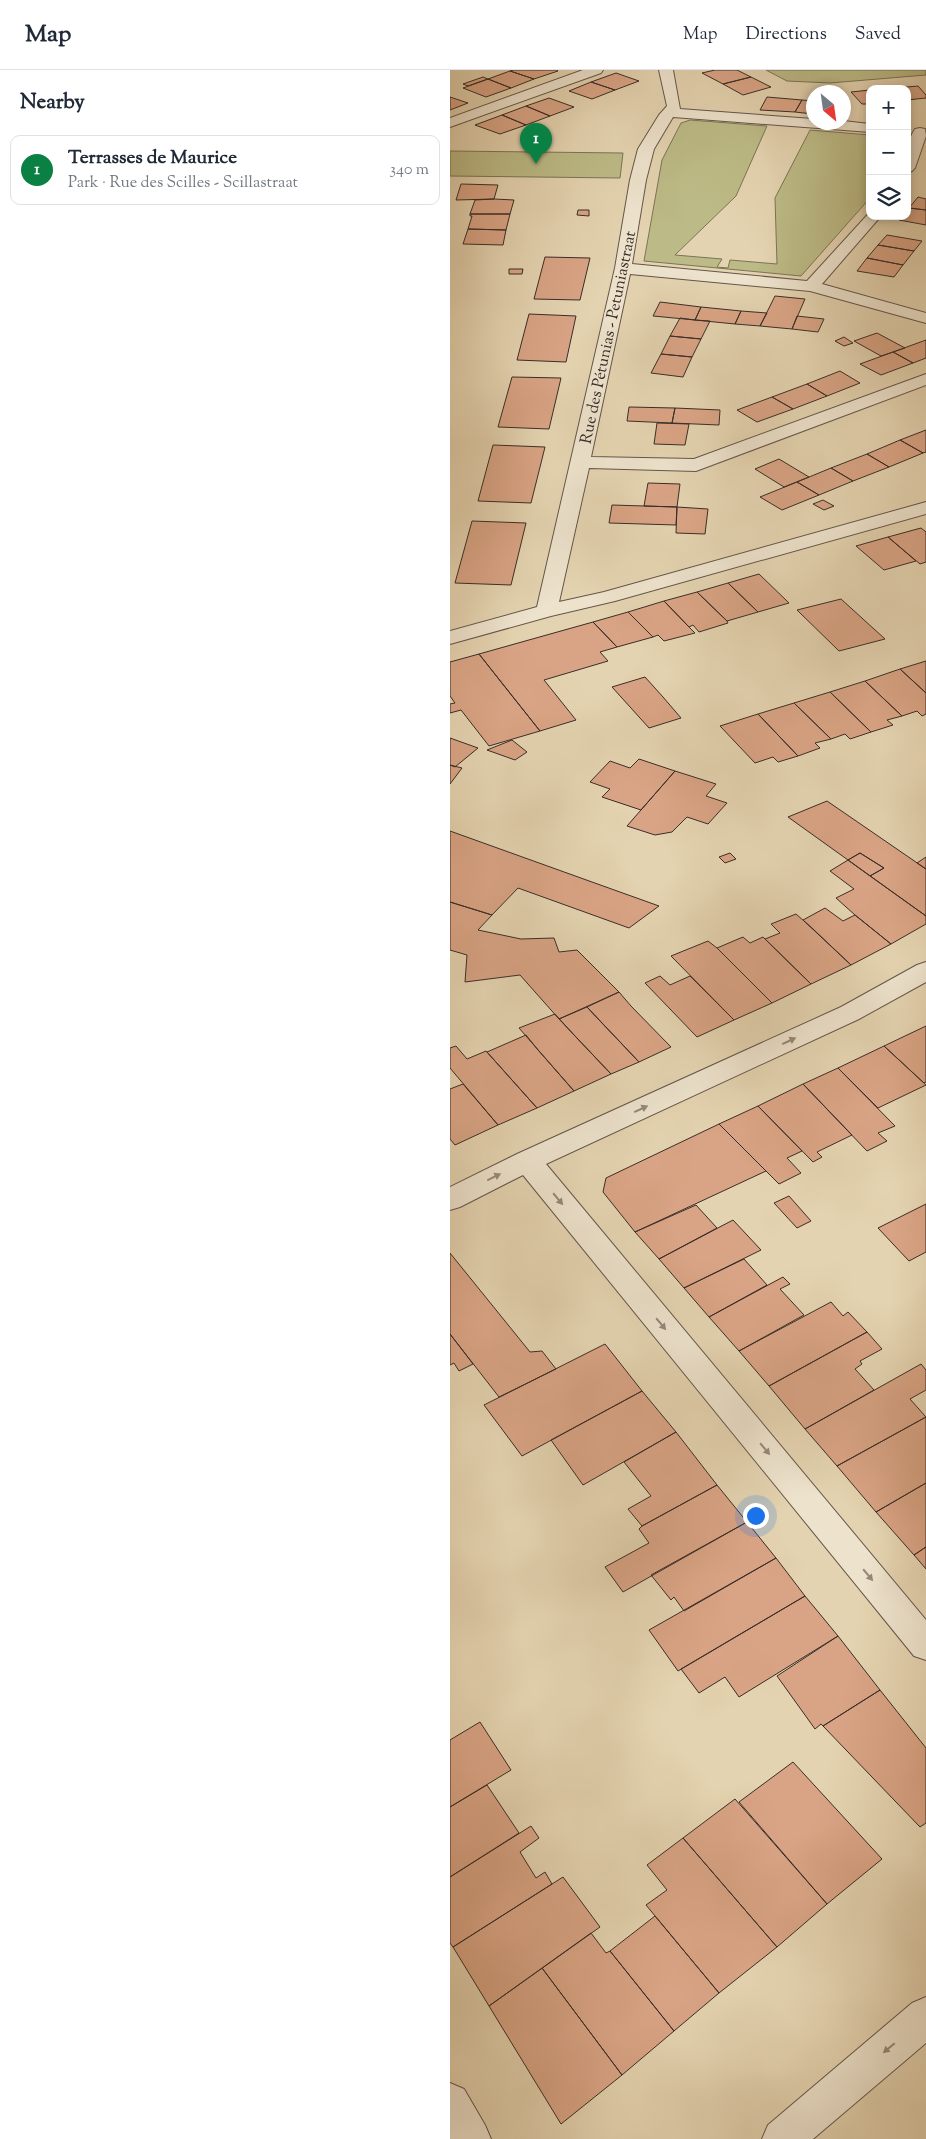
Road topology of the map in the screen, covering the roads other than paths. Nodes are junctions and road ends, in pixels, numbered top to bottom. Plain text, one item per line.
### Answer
1 (596, 70) edge
2 (666, 70) edge
3 (669, 112) junction
4 (450, 123) edge
5 (866, 128) edge
6 (918, 131) edge
7 (911, 155) edge
8 (869, 220) edge
9 (623, 268) junction
10 (810, 286) junction
11 (926, 318) edge
12 (926, 379) edge
13 (581, 462) junction
14 (926, 508) edge
15 (546, 610) junction
16 (450, 638) edge
17 (926, 971) edge
18 (527, 1161) junction
19 (450, 1199) edge
20 (926, 1645) edge
21 (926, 2016) edge
22 (450, 2103) edge
23 (471, 2139) edge
24 (782, 2139) edge

1 - 4 street
2 - 3 street, Rue des Pétunias - Petuniastraat
3 - 5 street
3 - 9 street, Rue des Pétunias - Petuniastraat
6 - 7 street
8 - 10 street
9 - 10 street
9 - 13 street, Rue des Pétunias - Petuniastraat
10 - 11 street
12 - 13 street
13 - 15 street, Rue des Pétunias - Petuniastraat
14 - 15 street
15 - 16 street
18 -> 17 street
19 -> 18 street
18 -> 20 street
21 -> 24 street
22 - 23 street

